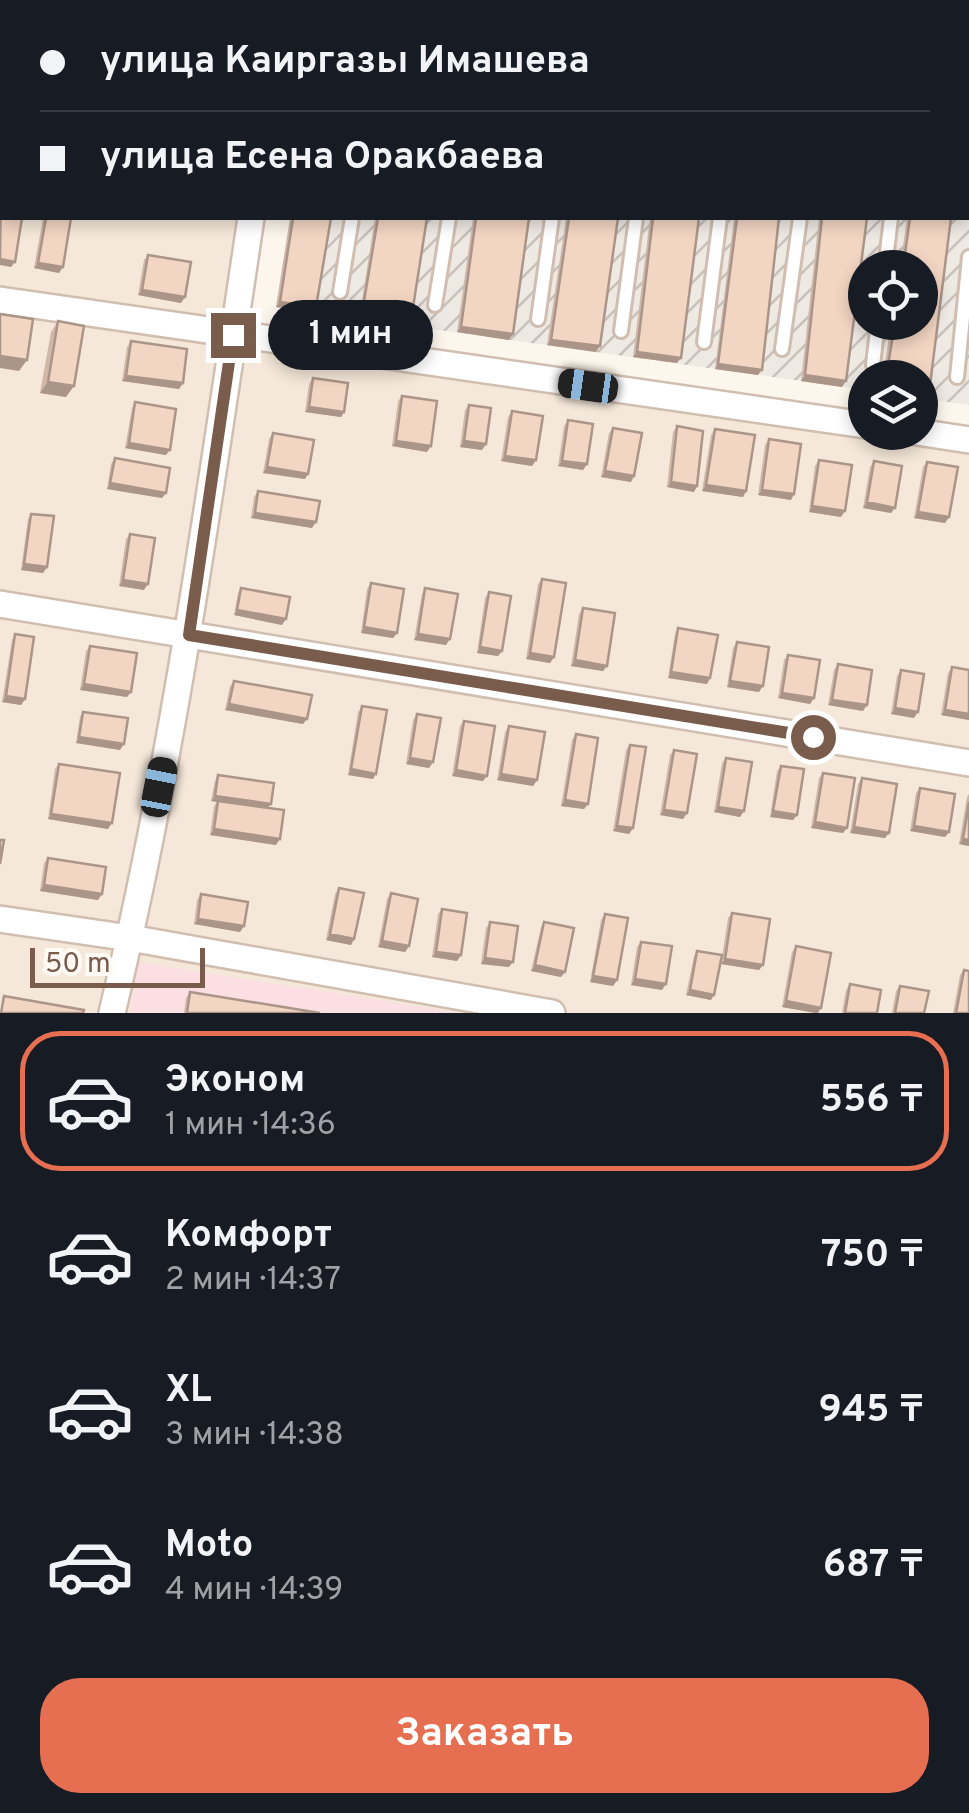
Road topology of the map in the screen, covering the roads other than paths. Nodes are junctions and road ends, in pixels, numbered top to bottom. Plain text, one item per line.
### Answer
1 (251, 220) edge
2 (352, 220) edge
3 (449, 220) edge
4 (552, 220) edge
5 (636, 220) edge
6 (720, 220) edge
7 (800, 220) edge
8 (891, 220) edge
9 (887, 250) edge
10 (969, 257) edge
11 (340, 292) dead end
12 (0, 300) edge
13 (435, 305) dead end
14 (538, 320) dead end
15 (621, 331) dead end
16 (233, 335) junction
17 (704, 342) dead end
18 (782, 349) dead end
19 (957, 377) dead end
20 (848, 423) edge
21 (938, 435) edge
22 (969, 440) edge
23 (0, 604) edge
24 (189, 635) junction
25 (969, 763) edge
26 (0, 919) edge
27 (130, 938) junction
28 (112, 1013) edge
29 (552, 1013) edge

1 - 16 street
2 - 11 lane
3 - 13 lane
4 - 14 lane
5 - 15 lane
6 - 17 lane
7 - 18 lane
8 - 9 lane
10 - 19 lane
12 - 16 street
16 - 20 street
16 - 24 street
21 - 22 street
23 - 24 street
24 - 25 street
24 - 27 street
26 - 27 street
27 - 28 street
27 - 29 street

